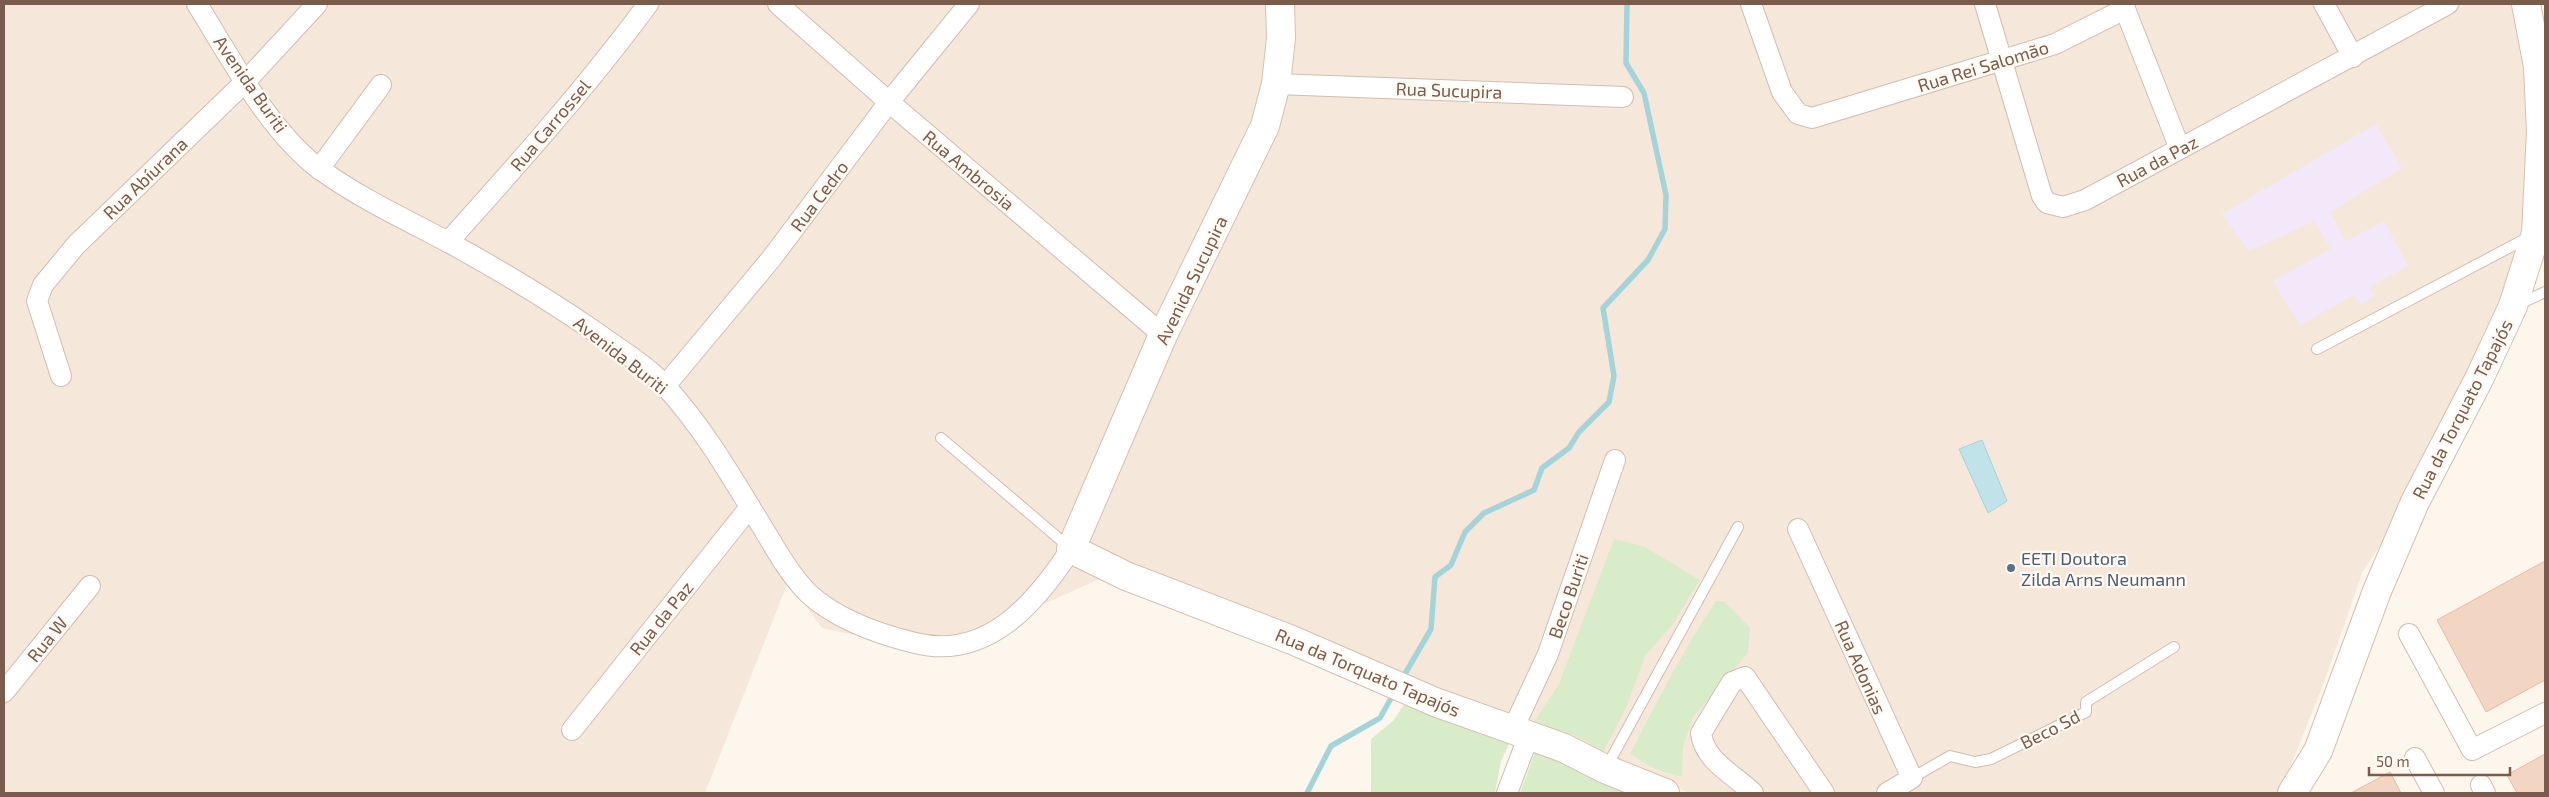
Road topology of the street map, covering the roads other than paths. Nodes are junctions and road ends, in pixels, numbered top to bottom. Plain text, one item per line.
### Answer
1 (198, 4) edge
2 (317, 4) edge
3 (648, 4) edge
4 (778, 4) edge
5 (969, 4) edge
6 (1280, 4) edge
7 (1751, 4) edge
8 (1985, 4) edge
9 (2324, 4) edge
10 (2448, 4) edge
11 (2526, 4) edge
12 (2124, 6) edge
13 (2354, 57) junction
14 (2003, 60) junction
15 (245, 82) junction
16 (1276, 84) junction
17 (382, 86) dead end
18 (1622, 97) dead end
19 (889, 102) junction
20 (2180, 149) junction
21 (319, 169) junction
22 (2536, 233) junction
23 (448, 242) junction
24 (2545, 292) edge
25 (2513, 306) junction
26 (1163, 335) junction
27 (2317, 349) dead end
28 (61, 376) dead end
29 (665, 386) junction
30 (941, 438) dead end
31 (1615, 460) dead end
32 (750, 507) junction
33 (1738, 527) dead end
34 (1798, 529) dead end
35 (1071, 549) junction
36 (90, 586) dead end
37 (2409, 634) dead end
38 (2174, 647) dead end
39 (4, 692) edge
40 (2545, 713) edge
41 (572, 730) dead end
42 (1521, 732) junction
43 (2415, 758) dead end
44 (1605, 769) junction
45 (1912, 778) junction
46 (1507, 793) edge
47 (1665, 793) edge
48 (1753, 793) edge
49 (1824, 793) edge
50 (1887, 793) edge
51 (2292, 793) edge
52 (2434, 793) edge

1 - 15 street, Avenida Buriti
2 - 15 street, Rua Abíurana
3 - 23 street, Rua Carrossel
4 - 19 street, Rua Ambrosia
5 - 19 street, Rua Cedro
6 - 16 street, Avenida Sucupira
7 - 14 street, Rua Rei Salomão
8 - 14 street, Rua da Paz
9 - 13 street
10 - 13 street, Rua da Paz
11 - 22 street, Rua da Torquato Tapajós
12 - 14 street, Rua Rei Salomão
12 - 20 street
13 - 20 street, Rua da Paz
14 - 20 street, Rua da Paz
15 - 21 street, Avenida Buriti
15 - 28 street, Rua Abíurana
16 - 18 street, Rua Sucupira
16 - 26 street, Avenida Sucupira
17 - 21 street
19 - 26 street, Rua Ambrosia
19 - 29 street, Rua Cedro
21 - 23 street, Avenida Buriti
22 - 25 street, Rua da Torquato Tapajós
22 - 27 lane
23 - 29 street, Avenida Buriti
24 - 25 lane
25 - 51 street, Rua da Torquato Tapajós
26 - 35 street, Avenida Sucupira
29 - 32 street, Avenida Buriti
30 - 35 lane
31 - 42 street, Beco Buriti
32 - 35 street, Avenida Buriti
32 - 41 street, Rua da Paz
33 - 44 lane
34 - 45 street, Rua Adonias
35 - 42 street, Rua da Torquato Tapajós
36 - 39 street, Rua W
37 - 40 street
38 - 45 lane, Beco Sd
42 - 44 street, Rua da Torquato Tapajós
42 - 46 street, Beco Buriti
43 - 52 street
44 - 47 street, Rua da Torquato Tapajós
45 - 50 street
48 - 49 street

